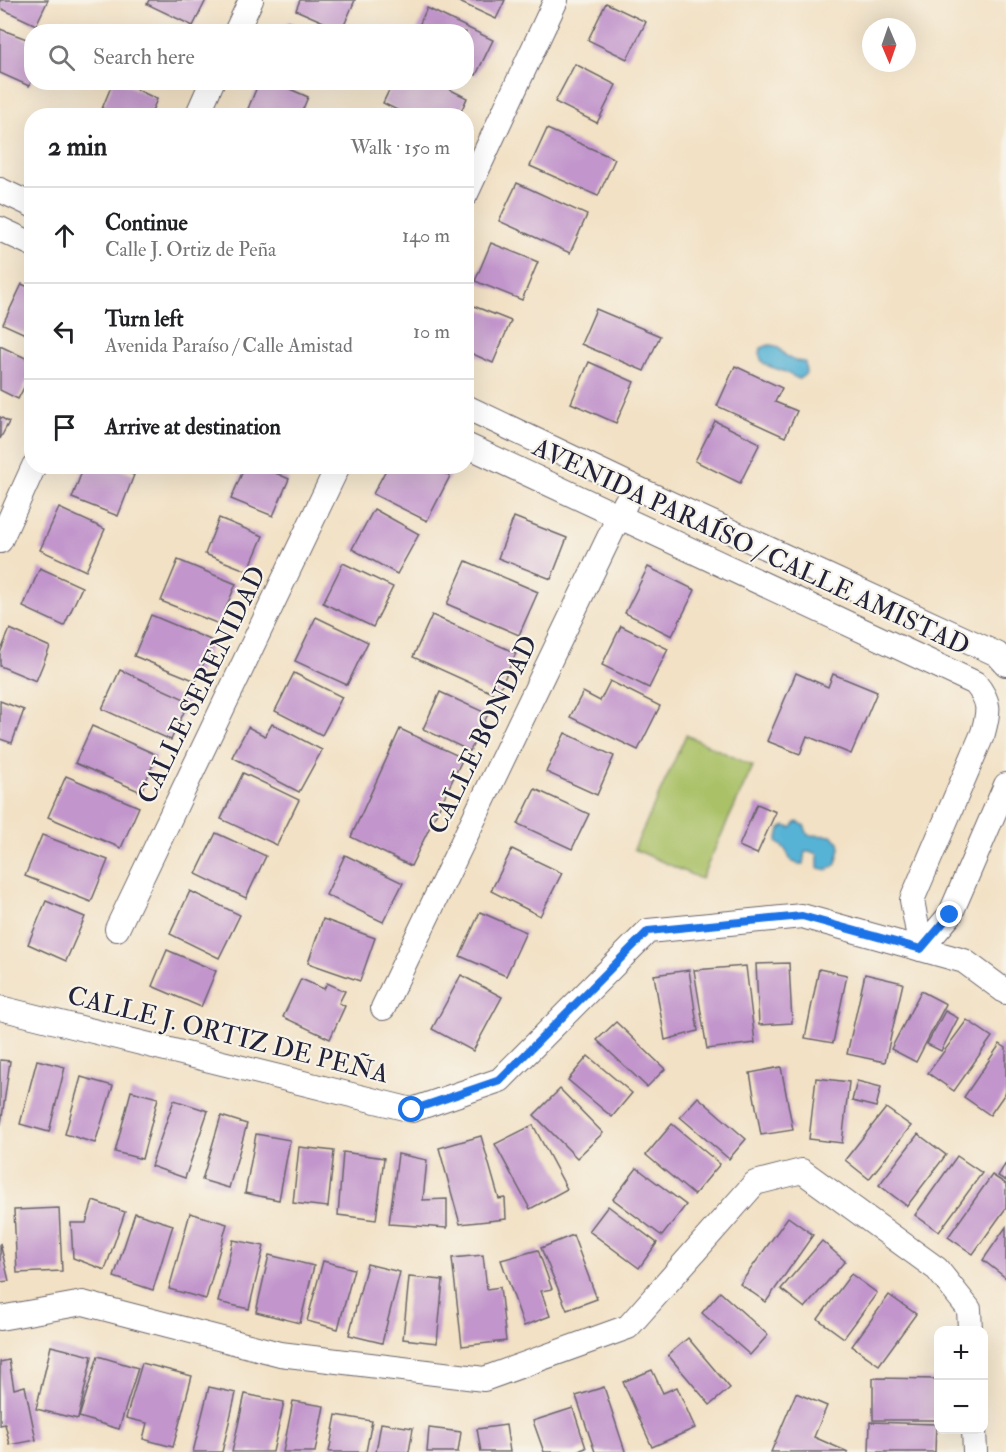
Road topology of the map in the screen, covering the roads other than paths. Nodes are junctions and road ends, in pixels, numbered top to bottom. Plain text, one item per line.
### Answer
1 (250, 0) edge
2 (556, 0) edge
3 (240, 24) edge
4 (208, 90) edge
5 (201, 108) edge
6 (474, 177) edge
7 (0, 190) edge
8 (24, 201) edge
9 (0, 229) edge
10 (24, 240) edge
11 (474, 411) edge
12 (474, 449) edge
13 (30, 474) edge
14 (334, 474) edge
15 (634, 487) junction
16 (619, 517) junction
17 (0, 541) edge
18 (1006, 664) edge
19 (997, 709) edge
20 (1006, 785) edge
21 (117, 929) dead end
22 (921, 949) junction
23 (1006, 992) edge
24 (0, 1008) edge
25 (383, 1008) dead end
26 (0, 1318) edge
27 (970, 1326) edge
28 (974, 1434) edge
29 (975, 1452) edge

1 - 3 street
2 - 6 street
4 - 5 street
7 - 8 street
9 - 10 street
11 - 15 street, AVENIDA PARAÍSO / CALLE AMISTAD
12 - 16 street, AVENIDA PARAÍSO / CALLE AMISTAD
13 - 17 street
14 - 21 street, CALLE SERENIDAD
15 - 16 street, CALLE BONDAD
15 - 18 street, AVENIDA PARAÍSO / CALLE AMISTAD
16 - 19 street, AVENIDA PARAÍSO / CALLE AMISTAD
16 - 25 street, CALLE BONDAD
19 - 22 street, AVENIDA PARAÍSO / CALLE AMISTAD
20 - 22 street
22 - 23 street, CALLE J. ORTIZ DE PEÑA
22 - 24 street, CALLE J. ORTIZ DE PEÑA
26 - 27 street
28 - 29 street

